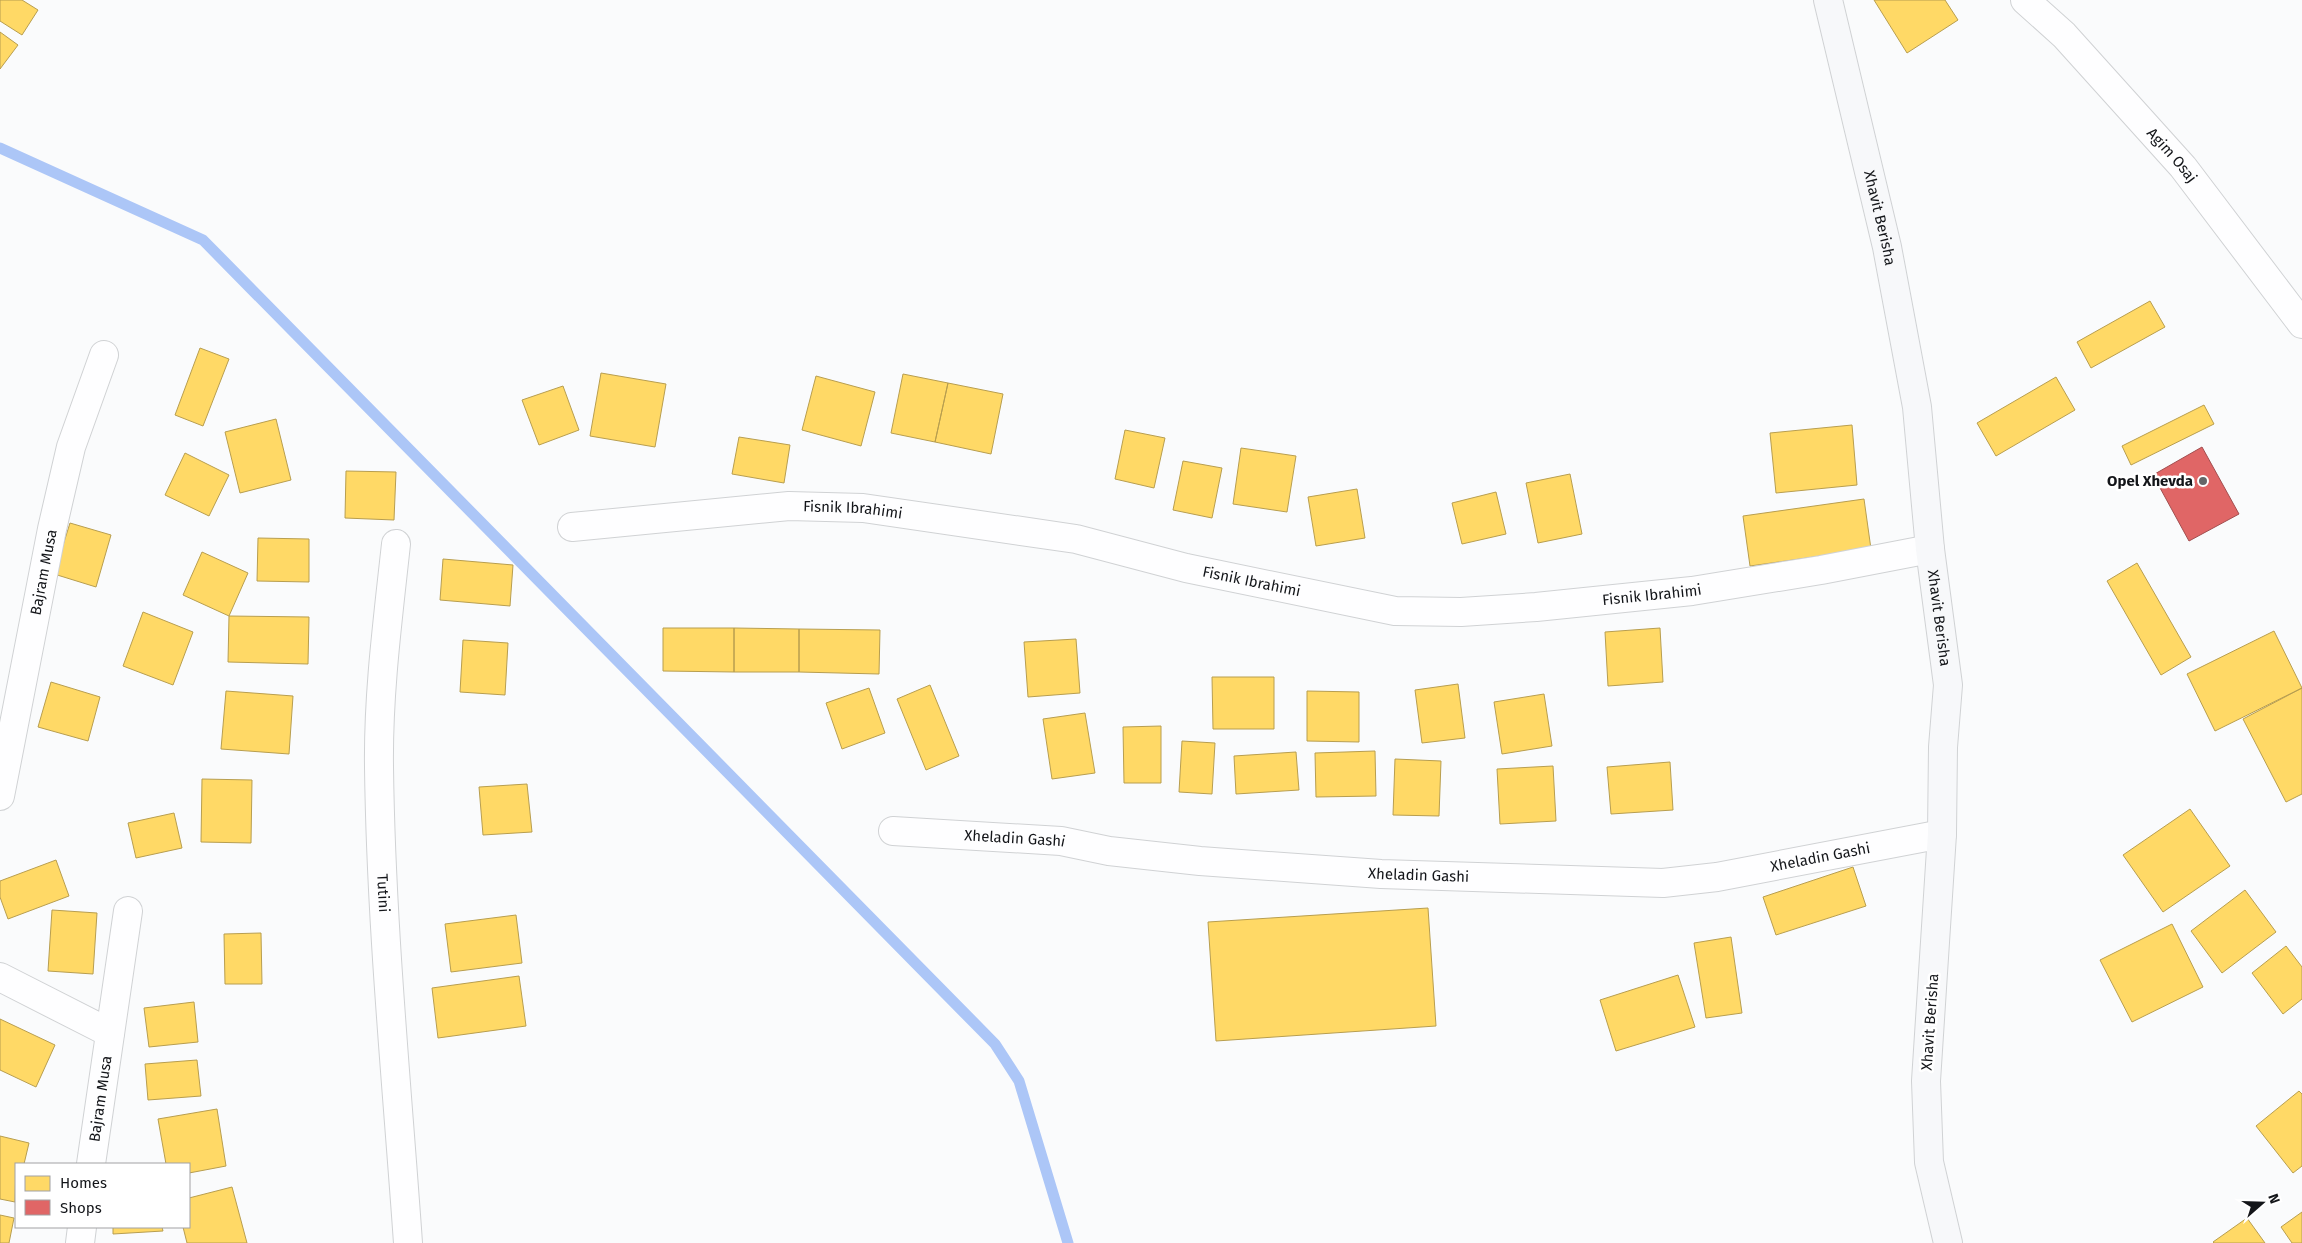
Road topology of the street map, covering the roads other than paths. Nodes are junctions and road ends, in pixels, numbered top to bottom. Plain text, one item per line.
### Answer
1 (1828, 0) edge
2 (2026, 0) edge
3 (2302, 324) edge
4 (104, 355) dead end
5 (572, 527) dead end
6 (396, 544) dead end
7 (1930, 549) junction
8 (0, 796) edge
9 (893, 831) dead end
10 (1942, 834) junction
11 (128, 911) dead end
12 (0, 977) edge
13 (110, 1033) junction
14 (91, 1163) edge
15 (82, 1228) edge
16 (80, 1243) edge
17 (408, 1243) edge
18 (1948, 1243) edge

1 - 7 street, Xhavit Berisha
2 - 3 street, Agim Osaj
4 - 8 street, Bajram Musa
5 - 7 street, Fisnik Ibrahimi
6 - 17 street, Tutini
7 - 10 street, Xhavit Berisha
9 - 10 street, Xheladin Gashi
10 - 18 street, Xhavit Berisha
11 - 13 street, Bajram Musa
12 - 13 street
13 - 14 street, Bajram Musa
15 - 16 street

